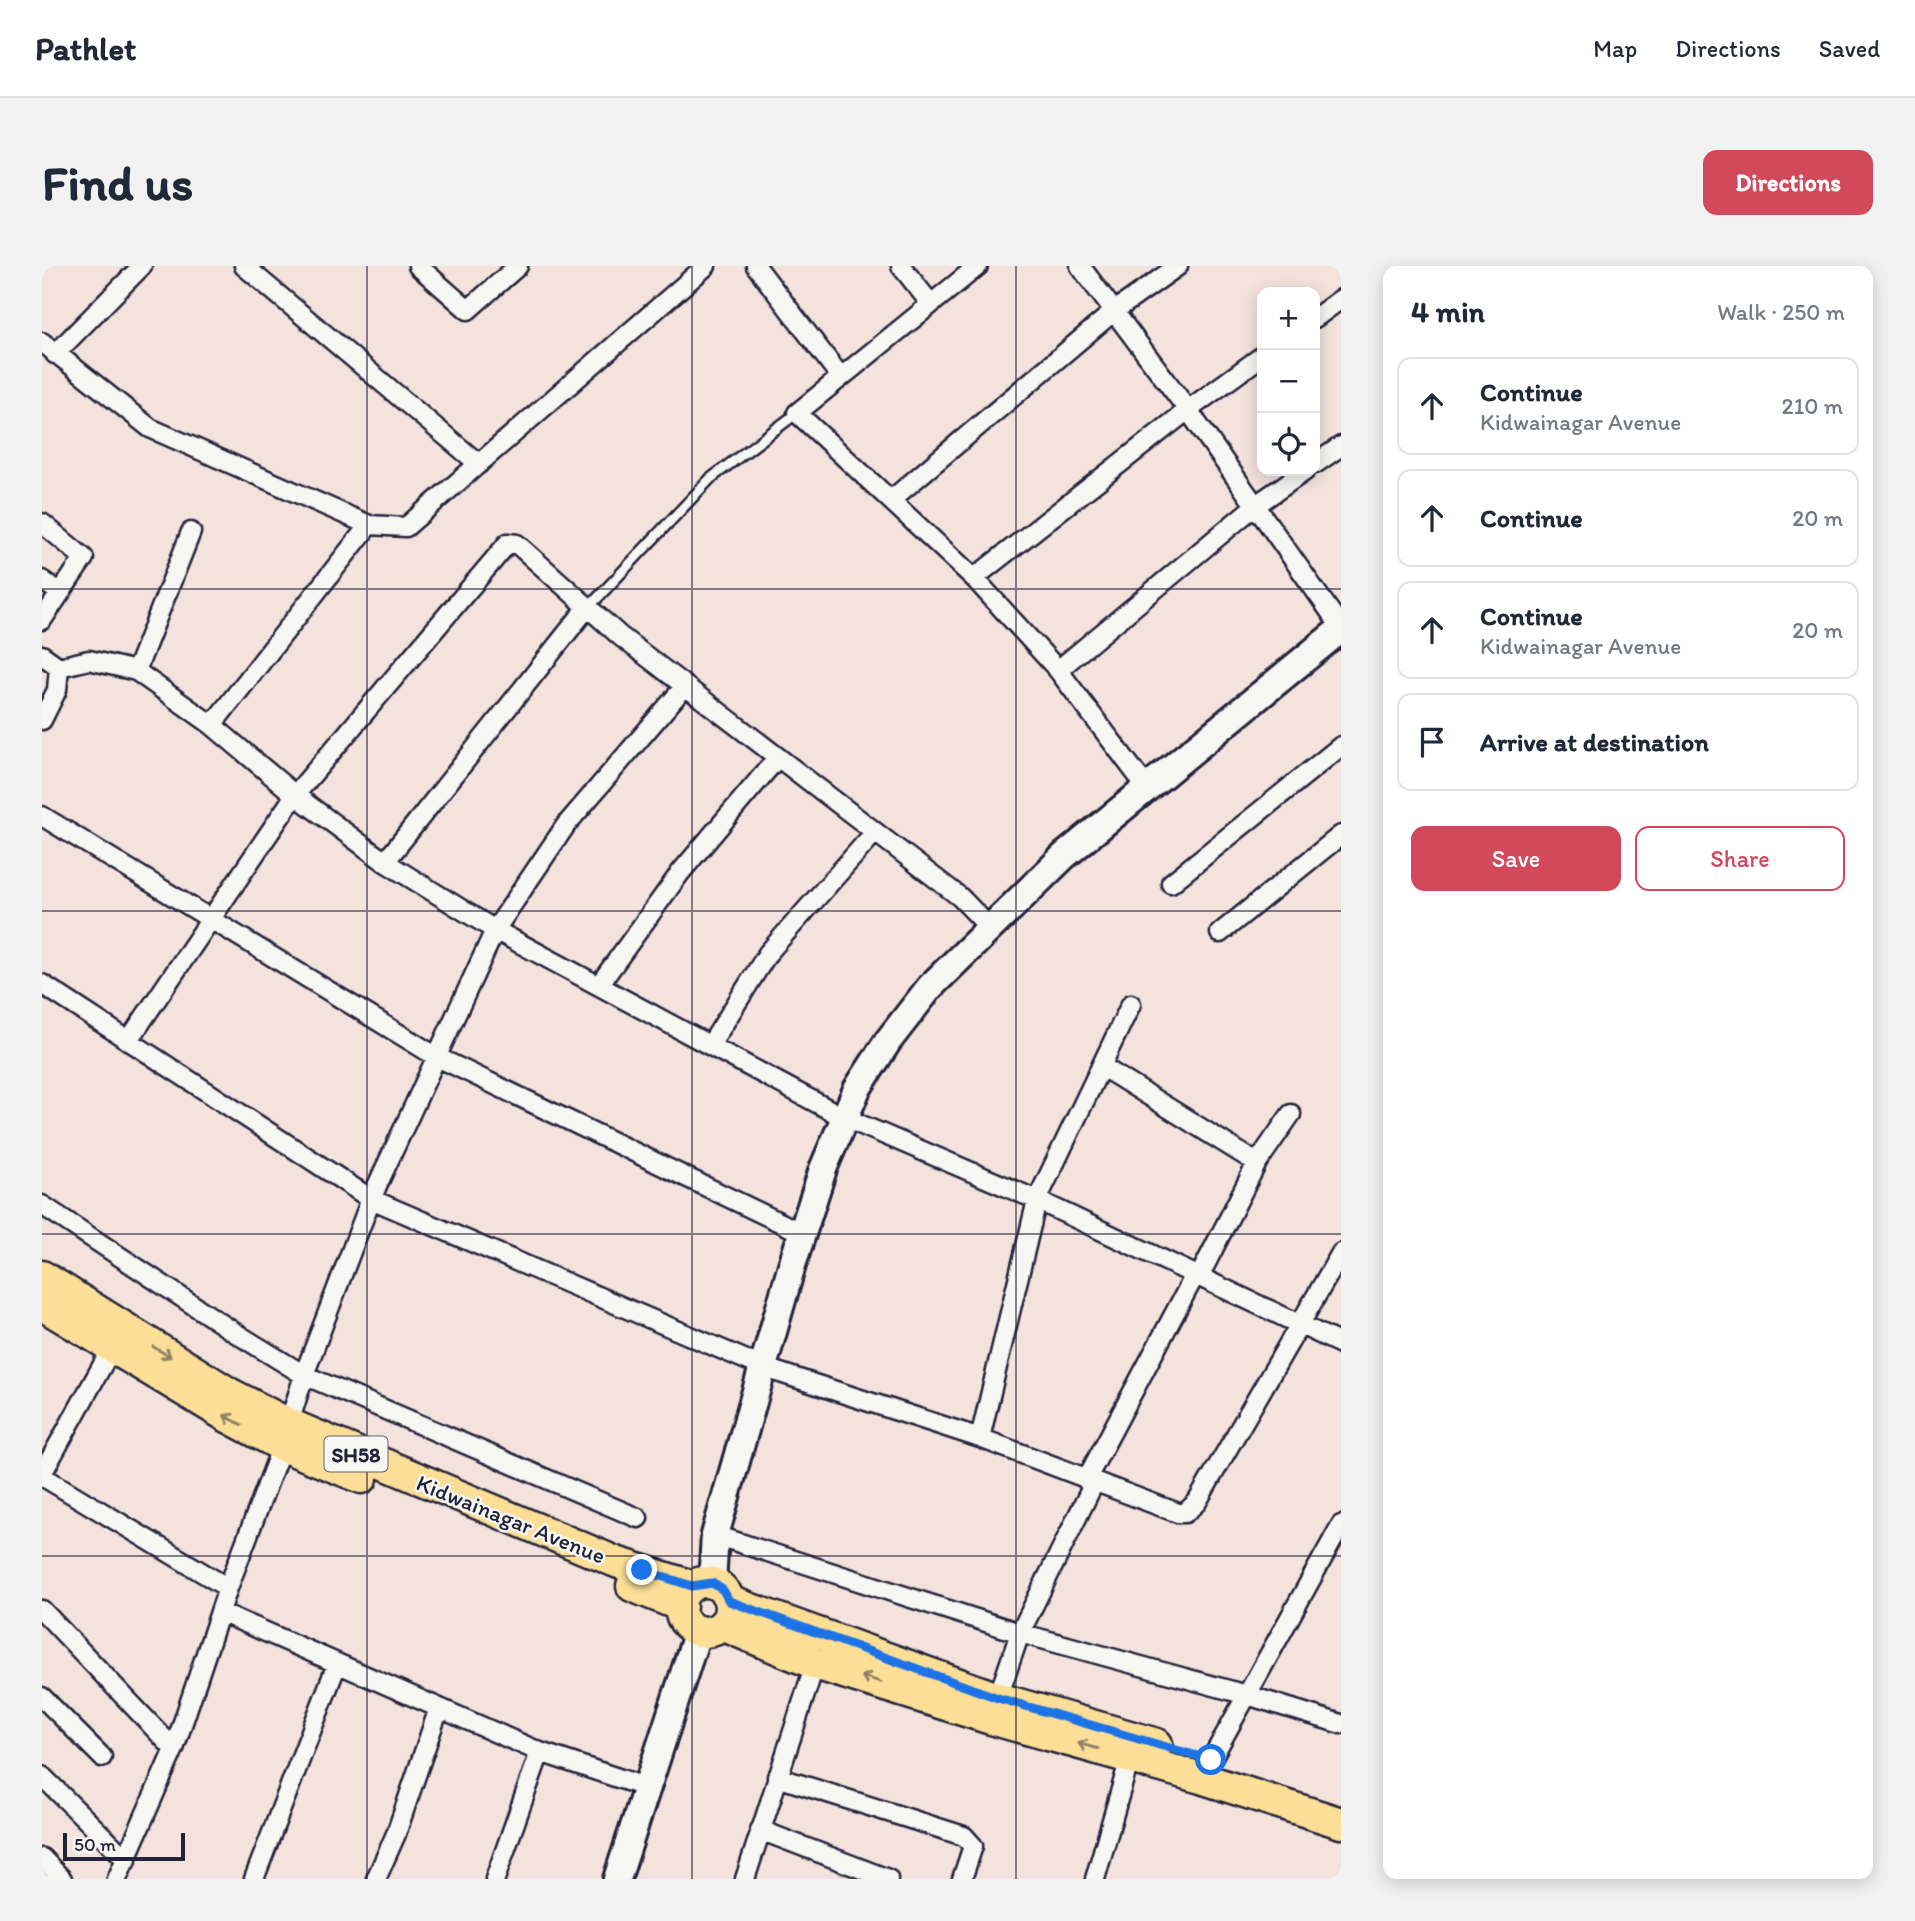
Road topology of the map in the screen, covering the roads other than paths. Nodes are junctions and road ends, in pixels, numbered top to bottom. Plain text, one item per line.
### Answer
1 (142, 266) edge
2 (244, 266) edge
3 (418, 266) edge
4 (519, 266) edge
5 (706, 266) edge
6 (756, 266) edge
7 (901, 266) edge
8 (978, 266) edge
9 (1080, 266) edge
10 (1178, 266) edge
11 (1341, 299) edge
12 (930, 303) junction
13 (1113, 312) junction
14 (1320, 314) edge
15 (48, 348) edge
16 (1257, 360) edge
17 (840, 376) junction
18 (1188, 410) junction
19 (797, 413) junction
20 (1341, 446) edge
21 (1320, 461) edge
22 (479, 464) junction
23 (1298, 476) edge
24 (891, 500) junction
25 (1256, 505) junction
26 (42, 523) edge
27 (369, 525) junction
28 (191, 532) dead end
29 (974, 578) junction
30 (42, 580) edge
31 (61, 593) junction
32 (586, 609) junction
33 (42, 620) edge
34 (1341, 628) edge
35 (42, 656) edge
36 (59, 667) junction
37 (1058, 670) junction
38 (136, 671) junction
39 (685, 686) junction
40 (42, 720) edge
41 (212, 724) junction
42 (1341, 746) edge
43 (778, 758) junction
44 (1147, 788) junction
45 (295, 795) junction
46 (42, 816) edge
47 (875, 832) junction
48 (1341, 835) edge
49 (385, 862) junction
50 (1171, 884) dead end
51 (210, 920) junction
52 (989, 927) junction
53 (495, 930) junction
54 (1220, 933) dead end
55 (42, 984) edge
56 (599, 985) junction
57 (1132, 1004) dead end
58 (129, 1040) junction
59 (711, 1044) junction
60 (437, 1057) junction
61 (1101, 1066) junction
62 (1291, 1114) dead end
63 (843, 1117) junction
64 (1257, 1163) junction
65 (372, 1199) junction
66 (1037, 1200) junction
67 (42, 1205) edge
68 (802, 1233) junction
69 (1341, 1252) edge
70 (42, 1276) edge
71 (1197, 1276) junction
72 (42, 1305) edge
73 (1299, 1325) junction
74 (118, 1338) junction
75 (1341, 1344) edge
76 (765, 1368) junction
77 (304, 1375) junction
78 (285, 1435) junction
79 (980, 1438) junction
80 (42, 1475) edge
81 (1090, 1481) junction
82 (638, 1518) dead end
83 (1341, 1525) edge
84 (715, 1535) junction
85 (228, 1588) junction
86 (706, 1605) junction
87 (42, 1610) edge
88 (219, 1612) junction
89 (1020, 1633) junction
90 (337, 1664) junction
91 (815, 1664) junction
92 (1247, 1695) junction
93 (42, 1698) edge
94 (439, 1708) junction
95 (994, 1708) junction
96 (1341, 1724) edge
97 (174, 1749) junction
98 (540, 1752) junction
99 (102, 1757) dead end
100 (1130, 1758) junction
101 (1206, 1769) junction
102 (42, 1776) edge
103 (777, 1777) junction
104 (645, 1787) junction
105 (1341, 1803) edge
106 (1341, 1823) edge
107 (760, 1830) junction
108 (42, 1858) edge
109 (127, 1860) junction
110 (62, 1879) edge
111 (117, 1879) edge
112 (254, 1879) edge
113 (376, 1879) edge
114 (495, 1879) edge
115 (617, 1879) edge
116 (745, 1879) edge
117 (888, 1879) edge
118 (962, 1879) edge
119 (1095, 1879) edge

1 - 15 street
2 - 22 street
3 - 4 street
5 - 22 street
6 - 17 street
7 - 12 street
8 - 12 street
9 - 13 street
10 - 13 street
11 - 14 street
12 - 17 street
13 - 18 street
13 - 24 street
15 - 27 street
16 - 18 street
17 - 19 street
18 - 25 street
18 - 29 street
19 - 24 street
19 - 32 lane
20 - 21 street
22 - 27 street
23 - 25 street
24 - 29 street
25 - 34 street
25 - 37 street
26 - 31 street
27 - 41 street
28 - 38 street
29 - 37 street
30 - 31 street
31 - 33 street
32 - 39 street
32 - 45 street
32 - 49 street
34 - 44 street
35 - 36 street
36 - 38 street
36 - 40 street
37 - 44 street
38 - 41 street
39 - 43 street
39 - 53 street
41 - 45 street
42 - 50 street
43 - 47 street
43 - 56 street
44 - 52 street
45 - 49 street
45 - 51 street
46 - 51 street
47 - 52 street
47 - 59 street
48 - 54 street
49 - 53 street
51 - 58 street
51 - 60 street
52 - 63 street
53 - 56 street
53 - 60 street
55 - 58 street
56 - 59 street
57 - 61 street
58 - 65 street
59 - 63 street
60 - 65 street
60 - 68 street
61 - 64 street
61 - 66 street
62 - 64 street
63 - 66 street
63 - 68 street
64 - 71 street
65 - 76 street
65 - 77 street
66 - 71 street
66 - 79 street
67 - 77 street
68 - 76 street
69 - 73 street
70 - 74 main road, Kidwainagar Avenue / SH58
71 - 73 street
71 - 81 street
72 - 74 main road, Kidwainagar Avenue / SH58
73 - 75 street
73 - 81 street
74 - 78 main road, Kidwainagar Avenue / SH58
74 - 80 street
76 - 79 street
76 - 84 street
77 - 78 street
77 - 82 street
78 - 85 street
78 - 86 main road, Kidwainagar Avenue / SH58
79 - 81 street
80 - 85 street
81 - 89 street
83 - 92 street
84 - 86 street
84 - 89 street
85 - 88 street
86 - 91 main road, Kidwainagar Avenue / SH58
86 - 95 main road, Kidwainagar Avenue / SH58
86 - 104 street
87 - 97 street
88 - 90 street
88 - 97 street
89 - 92 street
89 - 95 street
90 - 94 street
90 - 112 street
95 -> 91 main road, Kidwainagar Avenue / SH58
91 - 103 street
92 - 96 street
92 - 101 street
93 - 99 street
94 - 98 street
94 - 113 street
100 -> 95 main road, Kidwainagar Avenue / SH58
95 - 101 main road, Kidwainagar Avenue / SH58
97 - 109 street
98 - 104 street
98 - 114 street
100 - 101 main road, Kidwainagar Avenue / SH58
100 - 119 street
101 - 105 main road, Kidwainagar Avenue / SH58
101 - 106 main road, Kidwainagar Avenue / SH58
102 - 109 street
103 - 107 street
103 - 118 street
104 - 115 street
107 - 116 street
107 - 117 street
108 - 110 street
109 - 111 street

